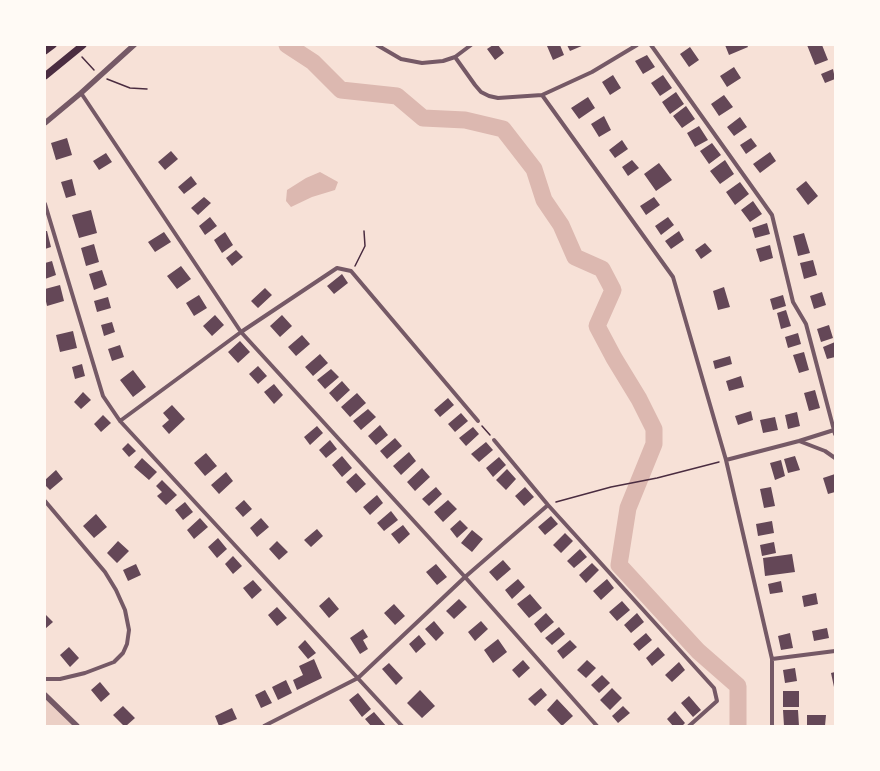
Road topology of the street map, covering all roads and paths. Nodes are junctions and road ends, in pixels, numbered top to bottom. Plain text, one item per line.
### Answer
1 (53, 45) edge
2 (83, 45) edge
3 (134, 45) edge
4 (377, 45) edge
5 (471, 45) edge
6 (638, 45) edge
7 (651, 45) edge
8 (45, 51) edge
9 (80, 56) dead end
10 (455, 57) junction
11 (45, 76) edge
12 (100, 76) junction
13 (147, 89) dead end
14 (81, 93) junction
15 (542, 95) junction
16 (45, 123) edge
17 (45, 204) edge
18 (364, 231) dead end
19 (351, 271) junction
20 (241, 332) junction
21 (120, 421) junction
22 (478, 421) dead end
23 (483, 427) dead end
24 (834, 432) edge
25 (489, 434) dead end
26 (494, 440) dead end
27 (799, 441) junction
28 (835, 458) edge
29 (726, 460) junction
30 (45, 501) edge
31 (548, 504) junction
32 (465, 577) junction
33 (835, 651) edge
34 (772, 659) junction
35 (358, 678) junction
36 (45, 679) edge
37 (45, 695) edge
38 (77, 726) edge
39 (264, 726) edge
40 (402, 726) edge
41 (596, 726) edge
42 (690, 726) edge
43 (772, 726) edge

1 - 8 main road
2 - 11 main road
3 - 12 street
4 - 10 street
5 - 10 street
6 - 15 street
7 - 24 street
9 - 12 path
10 - 15 street
12 - 13 path
12 - 14 street
14 - 16 street
14 - 20 street
15 - 29 street
17 - 21 street
18 - 19 path
19 - 20 street
19 - 22 street
20 - 21 street
20 - 32 street
21 - 35 street
23 - 25 path
24 - 27 street
26 - 31 street
27 - 28 street
27 - 29 street
29 - 31 path
29 - 34 street
30 - 36 street
31 - 32 street
31 - 42 street
32 - 35 street
32 - 41 street
33 - 34 street
34 - 43 street
35 - 39 street
35 - 40 street
37 - 38 street

